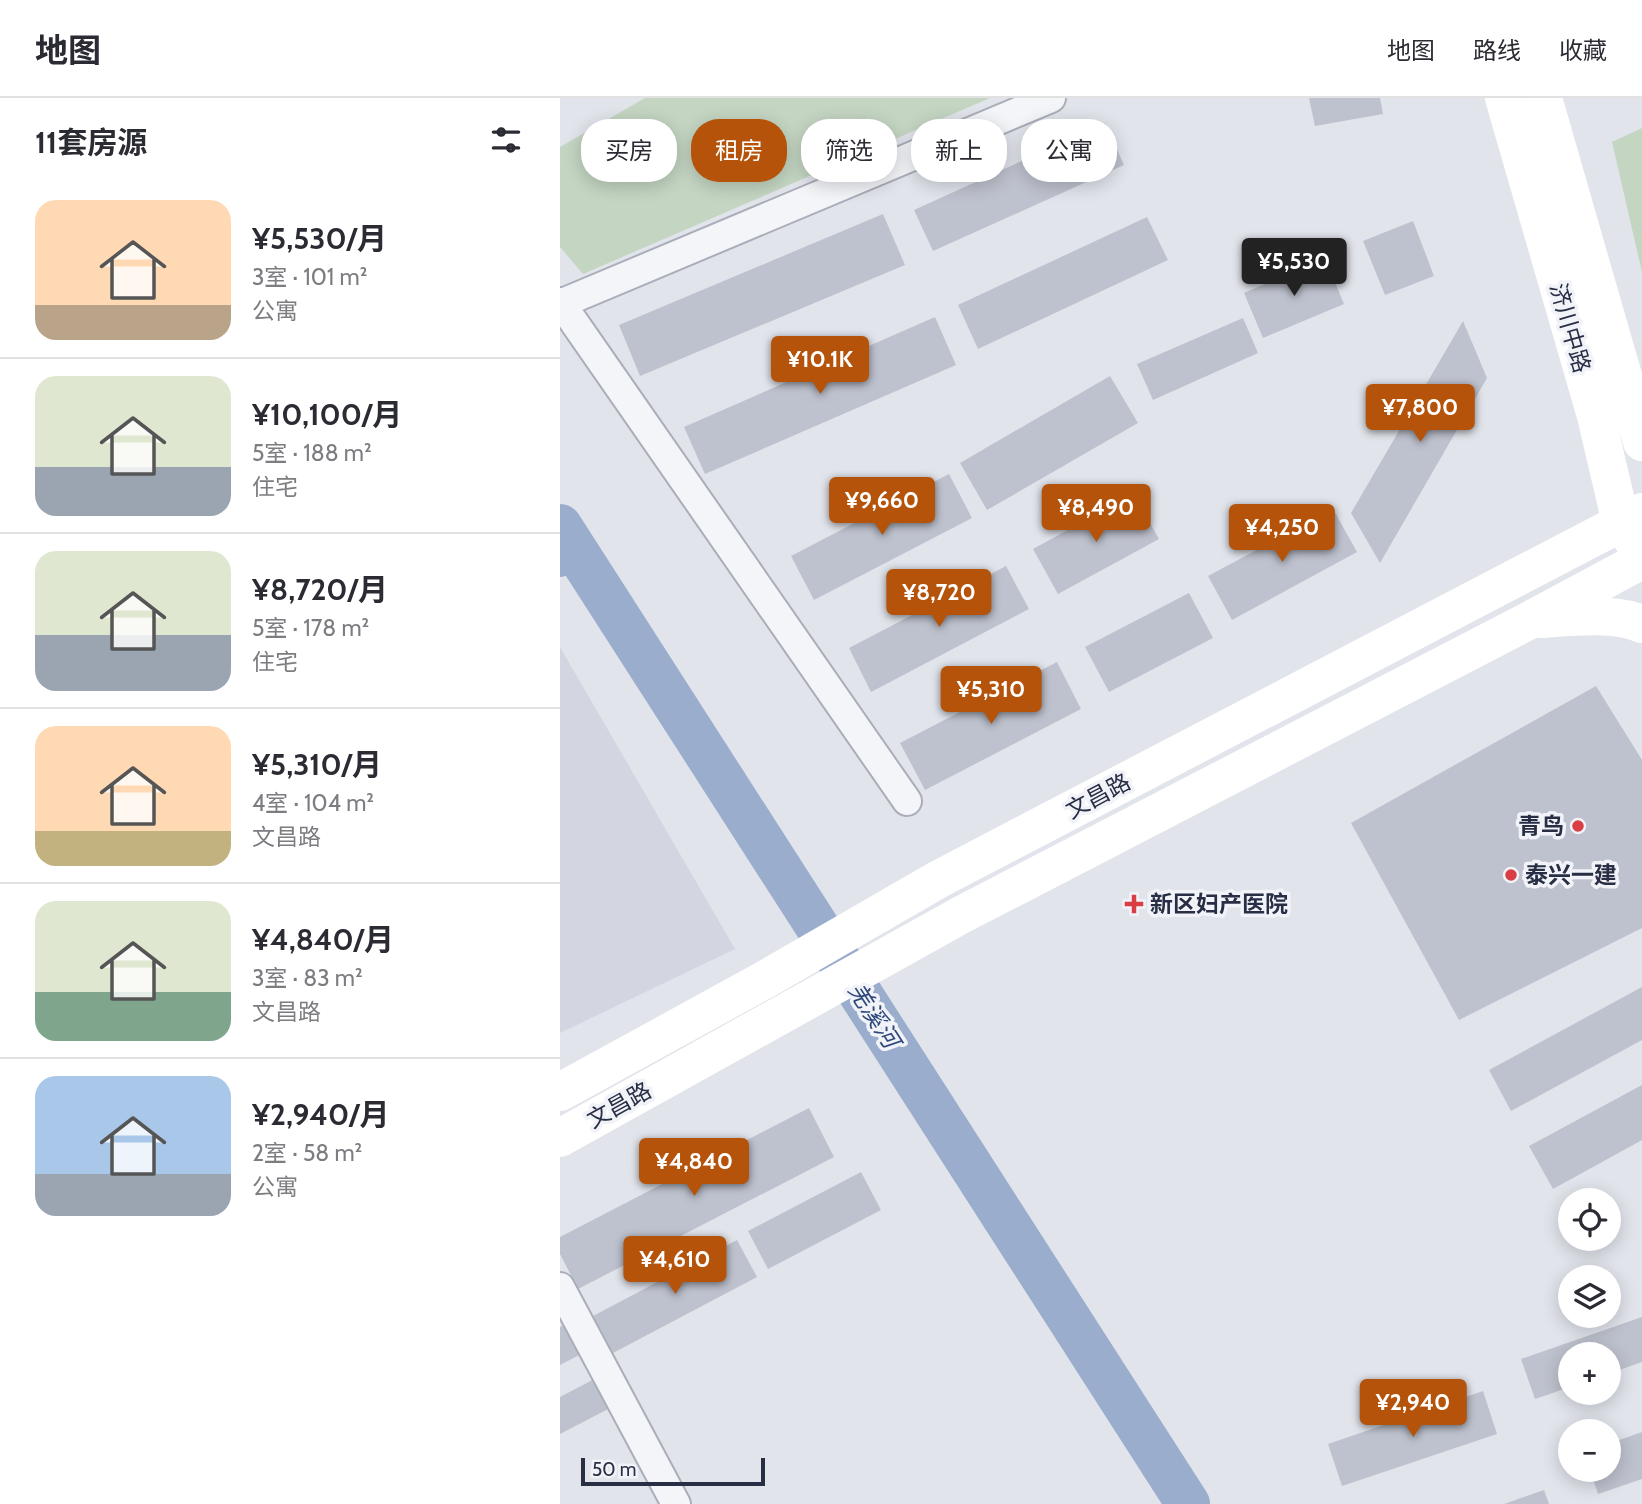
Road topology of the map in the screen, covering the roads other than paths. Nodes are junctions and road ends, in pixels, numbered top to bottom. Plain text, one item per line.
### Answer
1 (1051, 98) edge
2 (1504, 98) edge
3 (1543, 98) edge
4 (560, 303) edge
5 (1637, 409) edge
6 (1642, 442) edge
7 (1635, 529) edge
8 (1642, 560) edge
9 (1532, 619) junction
10 (1642, 624) edge
11 (907, 801) dead end
12 (560, 1092) edge
13 (560, 1138) edge
14 (560, 1287) edge
15 (676, 1504) edge

1 - 4 street
2 - 7 main road, 济川中路
3 - 5 main road, 济川中路
4 - 11 street
5 - 6 main road, 济川中路
7 - 12 main road, 文昌路
8 - 9 main road, 文昌路
9 - 10 main road
9 - 13 main road, 文昌路
14 - 15 street

